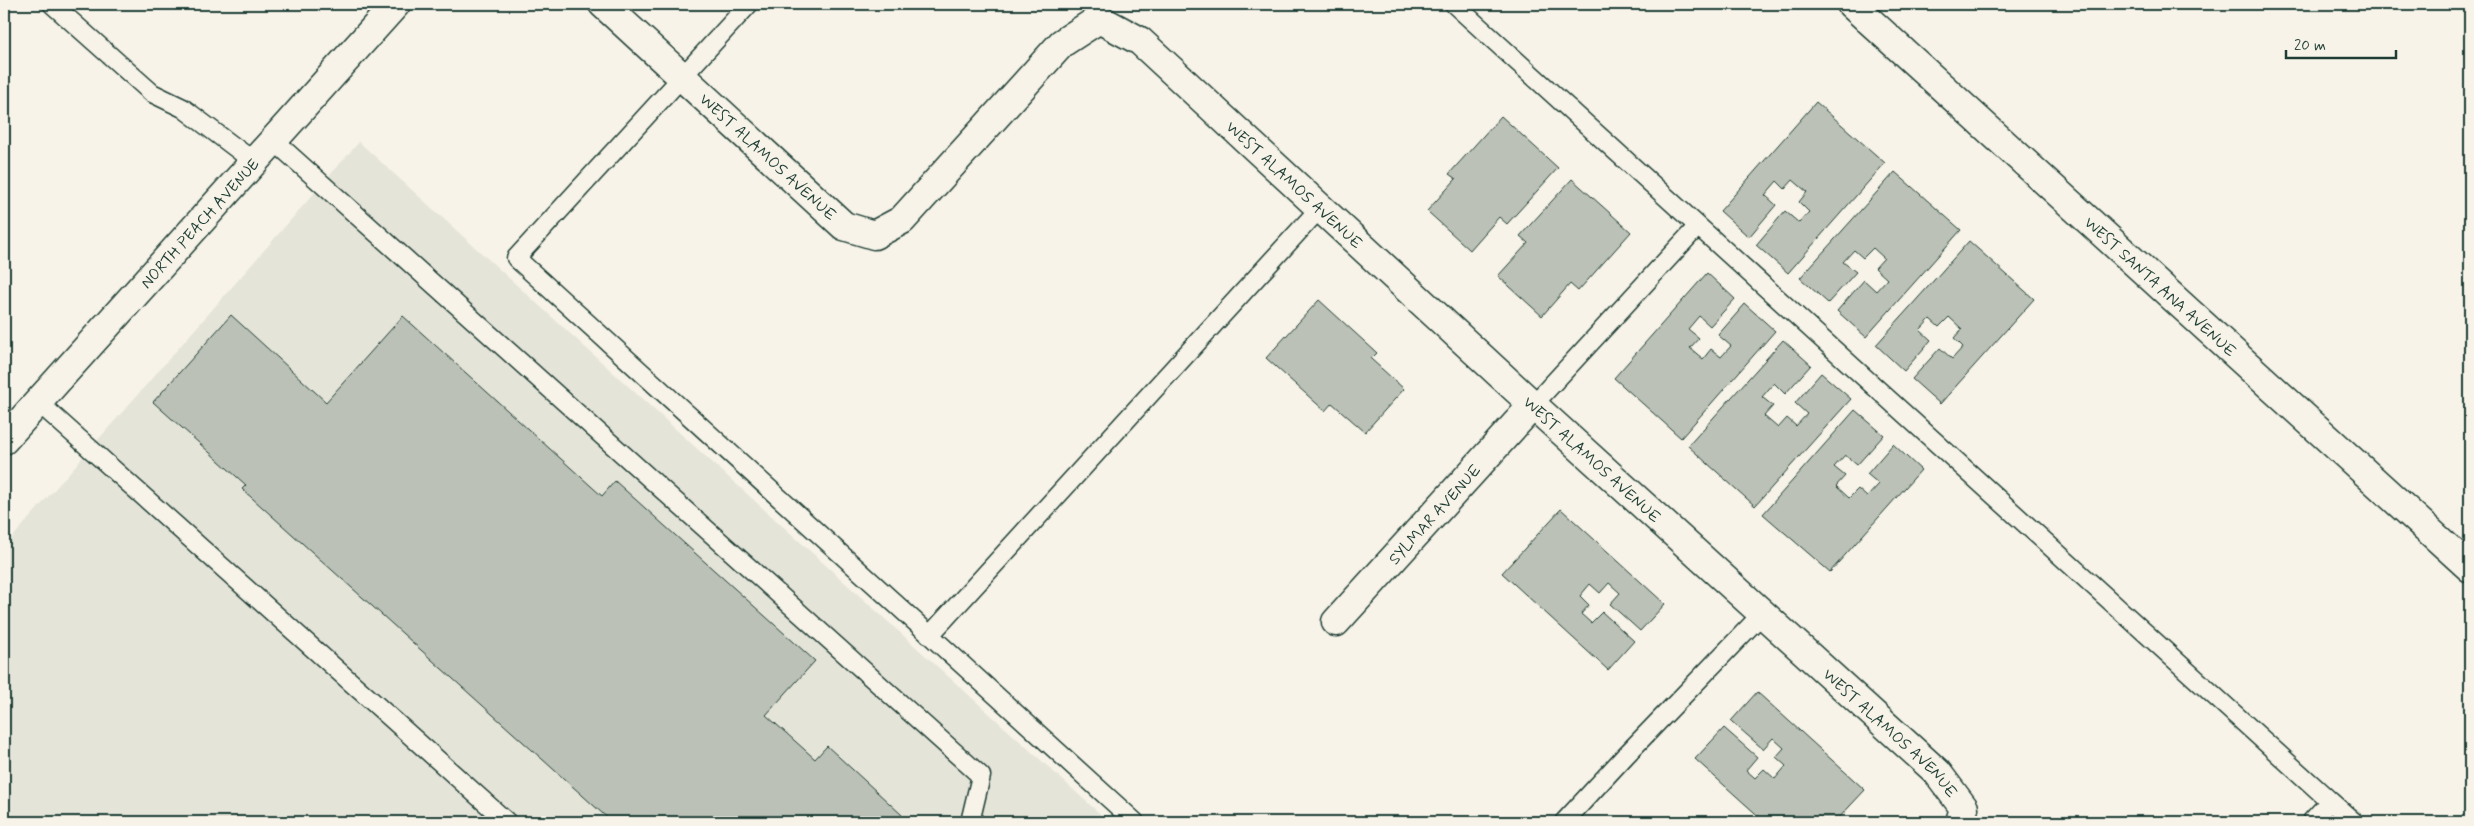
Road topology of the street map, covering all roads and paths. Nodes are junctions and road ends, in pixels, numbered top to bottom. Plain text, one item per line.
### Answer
1 (52, 4) edge
2 (396, 4) edge
3 (603, 4) edge
4 (749, 4) edge
5 (1454, 4) edge
6 (1851, 4) edge
7 (684, 76) junction
8 (272, 139) junction
9 (253, 162) junction
10 (1320, 208) junction
11 (1698, 226) junction
12 (38, 402) junction
13 (1534, 405) junction
14 (4, 440) edge
15 (2470, 568) edge
16 (1762, 613) junction
17 (1336, 622) dead end
18 (930, 635) junction
19 (2330, 801) junction
20 (507, 822) edge
21 (970, 822) edge
22 (1135, 822) edge
23 (1564, 822) edge
24 (1960, 822) edge
25 (2311, 822) edge
26 (2354, 822) edge

1 - 9 lane
2 - 8 street, NORTH PEACH AVENUE
3 - 7 street, WEST ALAMOS AVENUE
4 - 7 lane
5 - 11 lane
6 - 15 street, WEST SANTA ANA AVENUE
7 - 10 street, WEST ALAMOS AVENUE
7 - 18 lane
8 - 9 street, NORTH PEACH AVENUE
8 - 21 lane
9 - 12 street, NORTH PEACH AVENUE
10 - 13 street, WEST ALAMOS AVENUE
10 - 18 lane
11 - 13 lane
11 - 19 lane
12 - 14 street, NORTH PEACH AVENUE
12 - 20 lane
13 - 16 street, WEST ALAMOS AVENUE
13 - 17 street, SYLMAR AVENUE
16 - 23 lane
16 - 24 street, WEST ALAMOS AVENUE
18 - 22 lane
19 - 25 lane
19 - 26 lane

